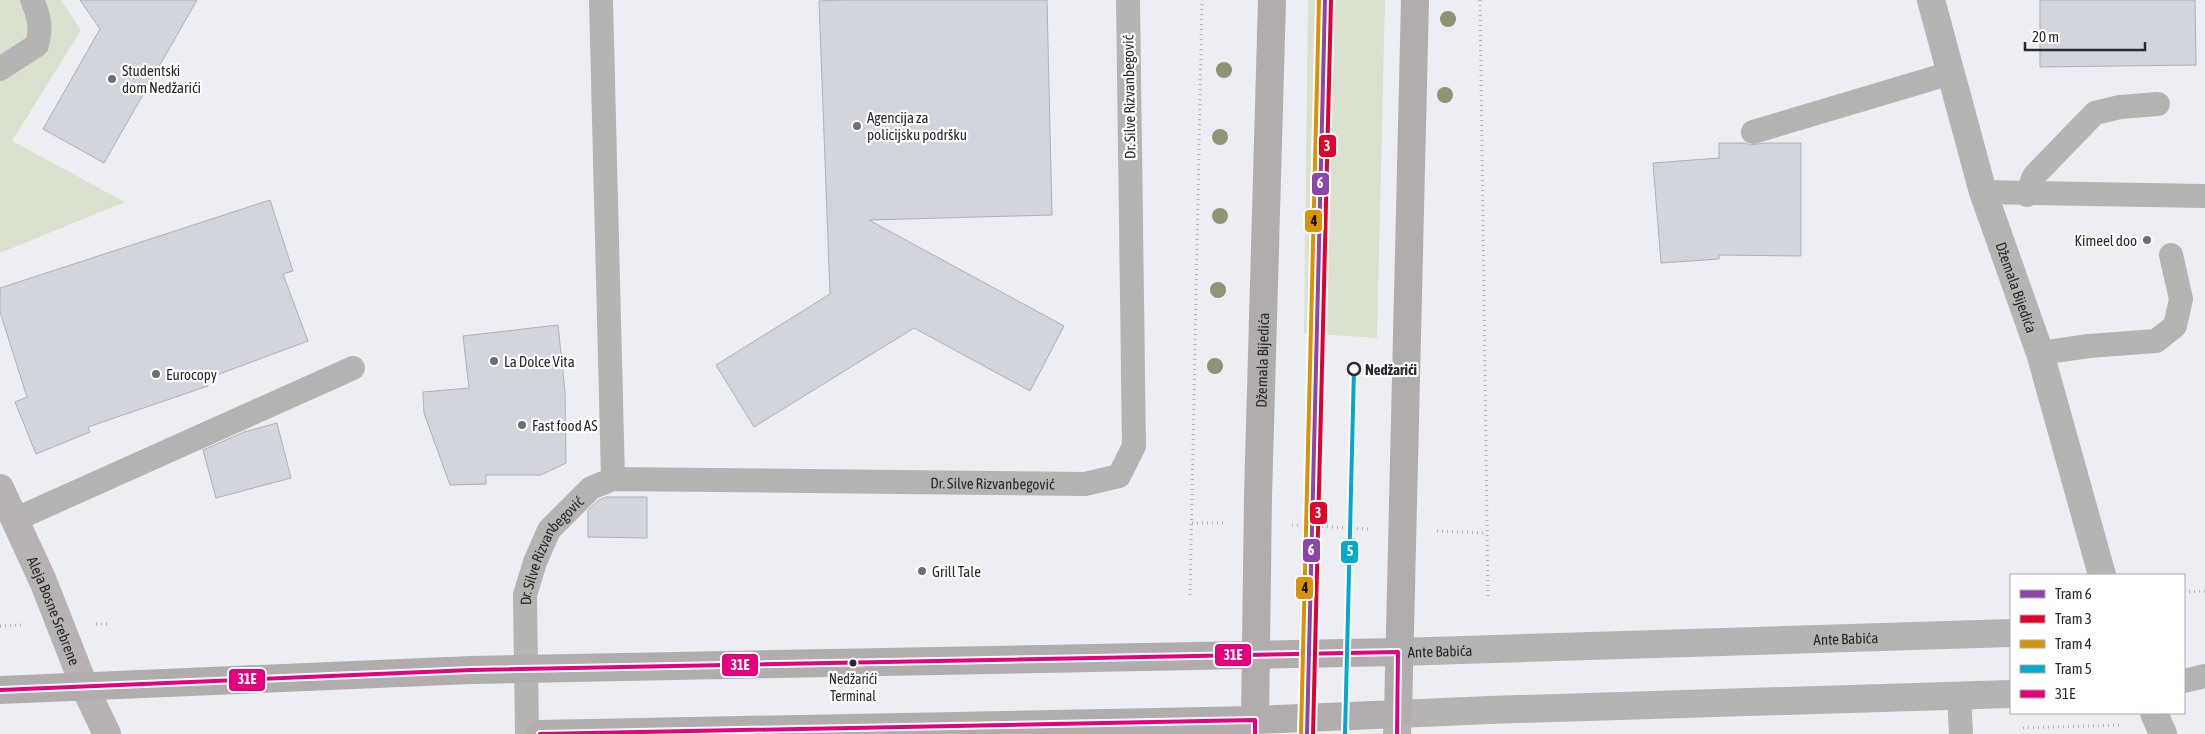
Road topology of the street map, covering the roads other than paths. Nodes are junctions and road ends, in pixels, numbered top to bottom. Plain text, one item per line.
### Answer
1 (32, 0) edge
2 (601, 0) edge
3 (1128, 0) edge
4 (1272, 0) edge
5 (1415, 0) edge
6 (1931, 0) edge
7 (0, 69) edge
8 (1951, 73) junction
9 (2158, 104) dead end
10 (1753, 132) dead end
11 (1983, 192) junction
12 (2027, 194) junction
13 (2205, 196) edge
14 (2171, 254) dead end
15 (2040, 353) junction
16 (352, 368) dead end
17 (613, 479) junction
18 (0, 488) edge
19 (14, 520) junction
20 (2102, 574) edge
21 (2010, 633) edge
22 (1398, 652) junction
23 (1256, 656) junction
24 (526, 669) junction
25 (2205, 676) edge
26 (2185, 681) edge
27 (85, 688) junction
28 (0, 690) edge
29 (2010, 694) edge
30 (1959, 696) junction
31 (2154, 714) edge
32 (1398, 724) edge
33 (1255, 727) edge
34 (107, 734) edge
35 (527, 734) edge
36 (540, 734) edge
37 (1961, 734) edge
38 (2162, 734) edge

1 - 7 lane
2 - 17 lane
3 - 17 lane, Dr. Silve Rizvanbegović
4 - 23 main road, Džemala Bijedića
5 - 22 main road
6 - 8 street, Džemala Bijedića
8 - 10 lane
8 - 11 street, Džemala Bijedića
9 - 12 lane
11 - 12 lane
11 - 15 street, Džemala Bijedića
12 - 13 lane
14 - 15 lane
15 - 20 street, Džemala Bijedića
16 - 19 lane
17 - 24 lane, Dr. Silve Rizvanbegović
18 - 19 street, Aleja Bosne Srebrene
19 - 27 street, Aleja Bosne Srebrene
21 - 22 street, Ante Babića
22 - 23 main road, Ante Babića
22 - 32 main road
23 - 24 main road, Ante Babića
23 - 33 main road, Džemala Bijedića
24 - 27 main road, Ante Babića
24 - 35 lane, Dr. Silve Rizvanbegović
25 - 26 lane
27 - 28 main road, Ante Babića
27 - 34 street, Aleja Bosne Srebrene
29 - 30 street
30 - 32 street
30 - 37 lane
31 - 38 street
32 - 33 main road
33 - 36 main road

